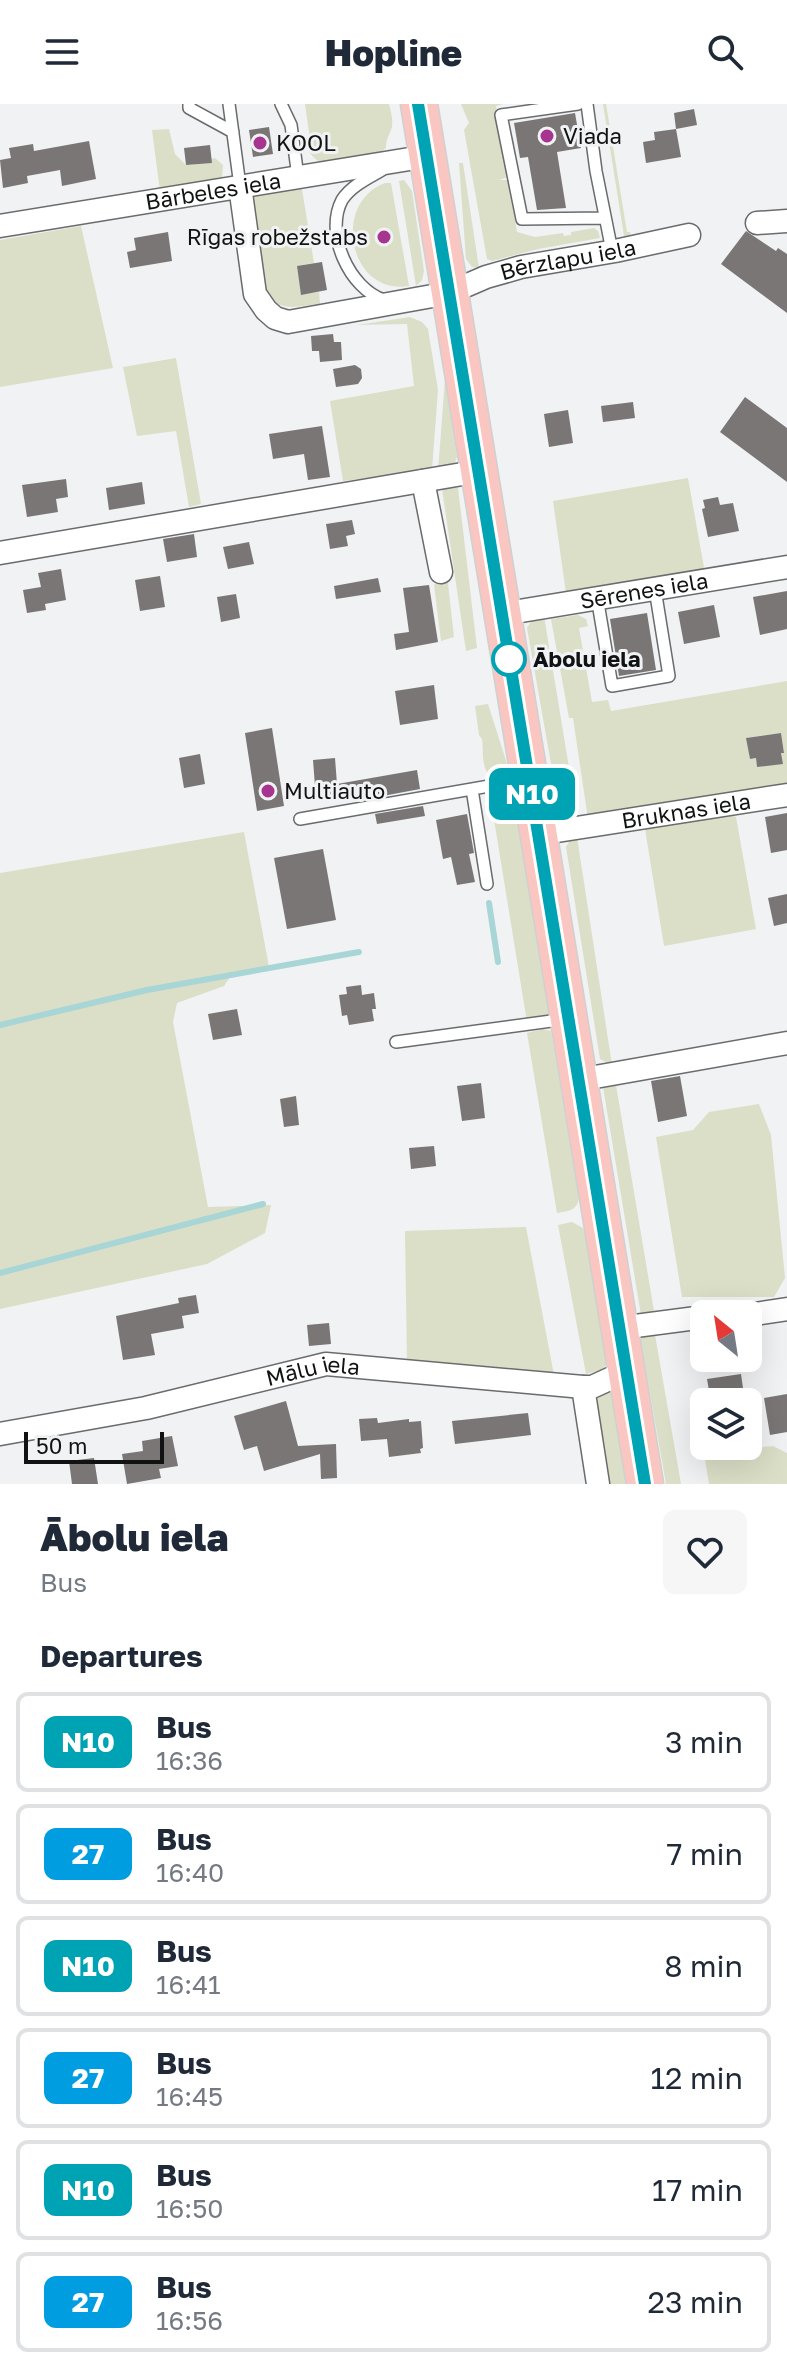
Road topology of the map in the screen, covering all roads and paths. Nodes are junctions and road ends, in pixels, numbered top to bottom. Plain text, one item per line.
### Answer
1 (189, 104) edge
2 (229, 104) edge
3 (281, 104) edge
4 (419, 104) edge
5 (578, 104) edge
6 (587, 104) edge
7 (233, 132) junction
8 (412, 158) junction
9 (298, 177) junction
10 (240, 186) junction
11 (605, 218) junction
12 (787, 221) edge
13 (757, 223) dead end
14 (0, 226) edge
15 (689, 235) dead end
16 (612, 251) junction
17 (449, 293) junction
18 (414, 300) junction
19 (480, 471) junction
20 (423, 481) junction
21 (0, 553) edge
22 (787, 567) edge
23 (441, 572) dead end
24 (655, 589) junction
25 (597, 596) junction
26 (502, 614) junction
27 (529, 779) junction
28 (472, 789) junction
29 (787, 795) edge
30 (300, 819) dead end
31 (538, 834) junction
32 (487, 884) dead end
33 (569, 1019) junction
34 (396, 1042) dead end
35 (787, 1043) edge
36 (578, 1080) junction
37 (787, 1309) edge
38 (762, 1313) edge
39 (690, 1319) edge
40 (620, 1328) junction
41 (627, 1371) junction
42 (583, 1387) junction
43 (0, 1434) edge
44 (598, 1484) edge
45 (645, 1484) edge

1 - 7 lane
2 - 7 lane
3 - 9 lane
4 - 8 highway
5 - 11 lane
6 - 11 lane
7 - 10 lane
8 - 9 street, Bārbeles iela
8 - 17 highway
8 - 18 lane
9 - 10 street, Bārbeles iela
10 - 14 street, Bārbeles iela
10 - 18 street, Bērzlapu iela
11 - 16 lane
12 - 13 street
15 - 16 street, Bērzlapu iela
16 - 17 street, Bērzlapu iela
17 - 18 street, Bērzlapu iela
17 - 19 highway
19 - 20 street
19 - 26 highway
20 - 21 street
20 - 23 street
22 - 24 street, Sērenes iela
24 - 25 street, Sērenes iela
24 - 25 lane
25 - 26 street, Sērenes iela
26 - 27 highway
27 - 28 lane
27 - 31 highway
28 - 30 lane
28 - 32 lane
29 - 31 street, Bruknas iela
31 - 33 highway
33 - 34 lane
33 - 36 highway
35 - 36 street
36 - 40 highway
37 - 38 street
39 - 40 street
40 - 41 highway
41 - 42 street, Mālu iela
41 - 45 highway
42 - 43 street, Mālu iela
42 - 44 street

